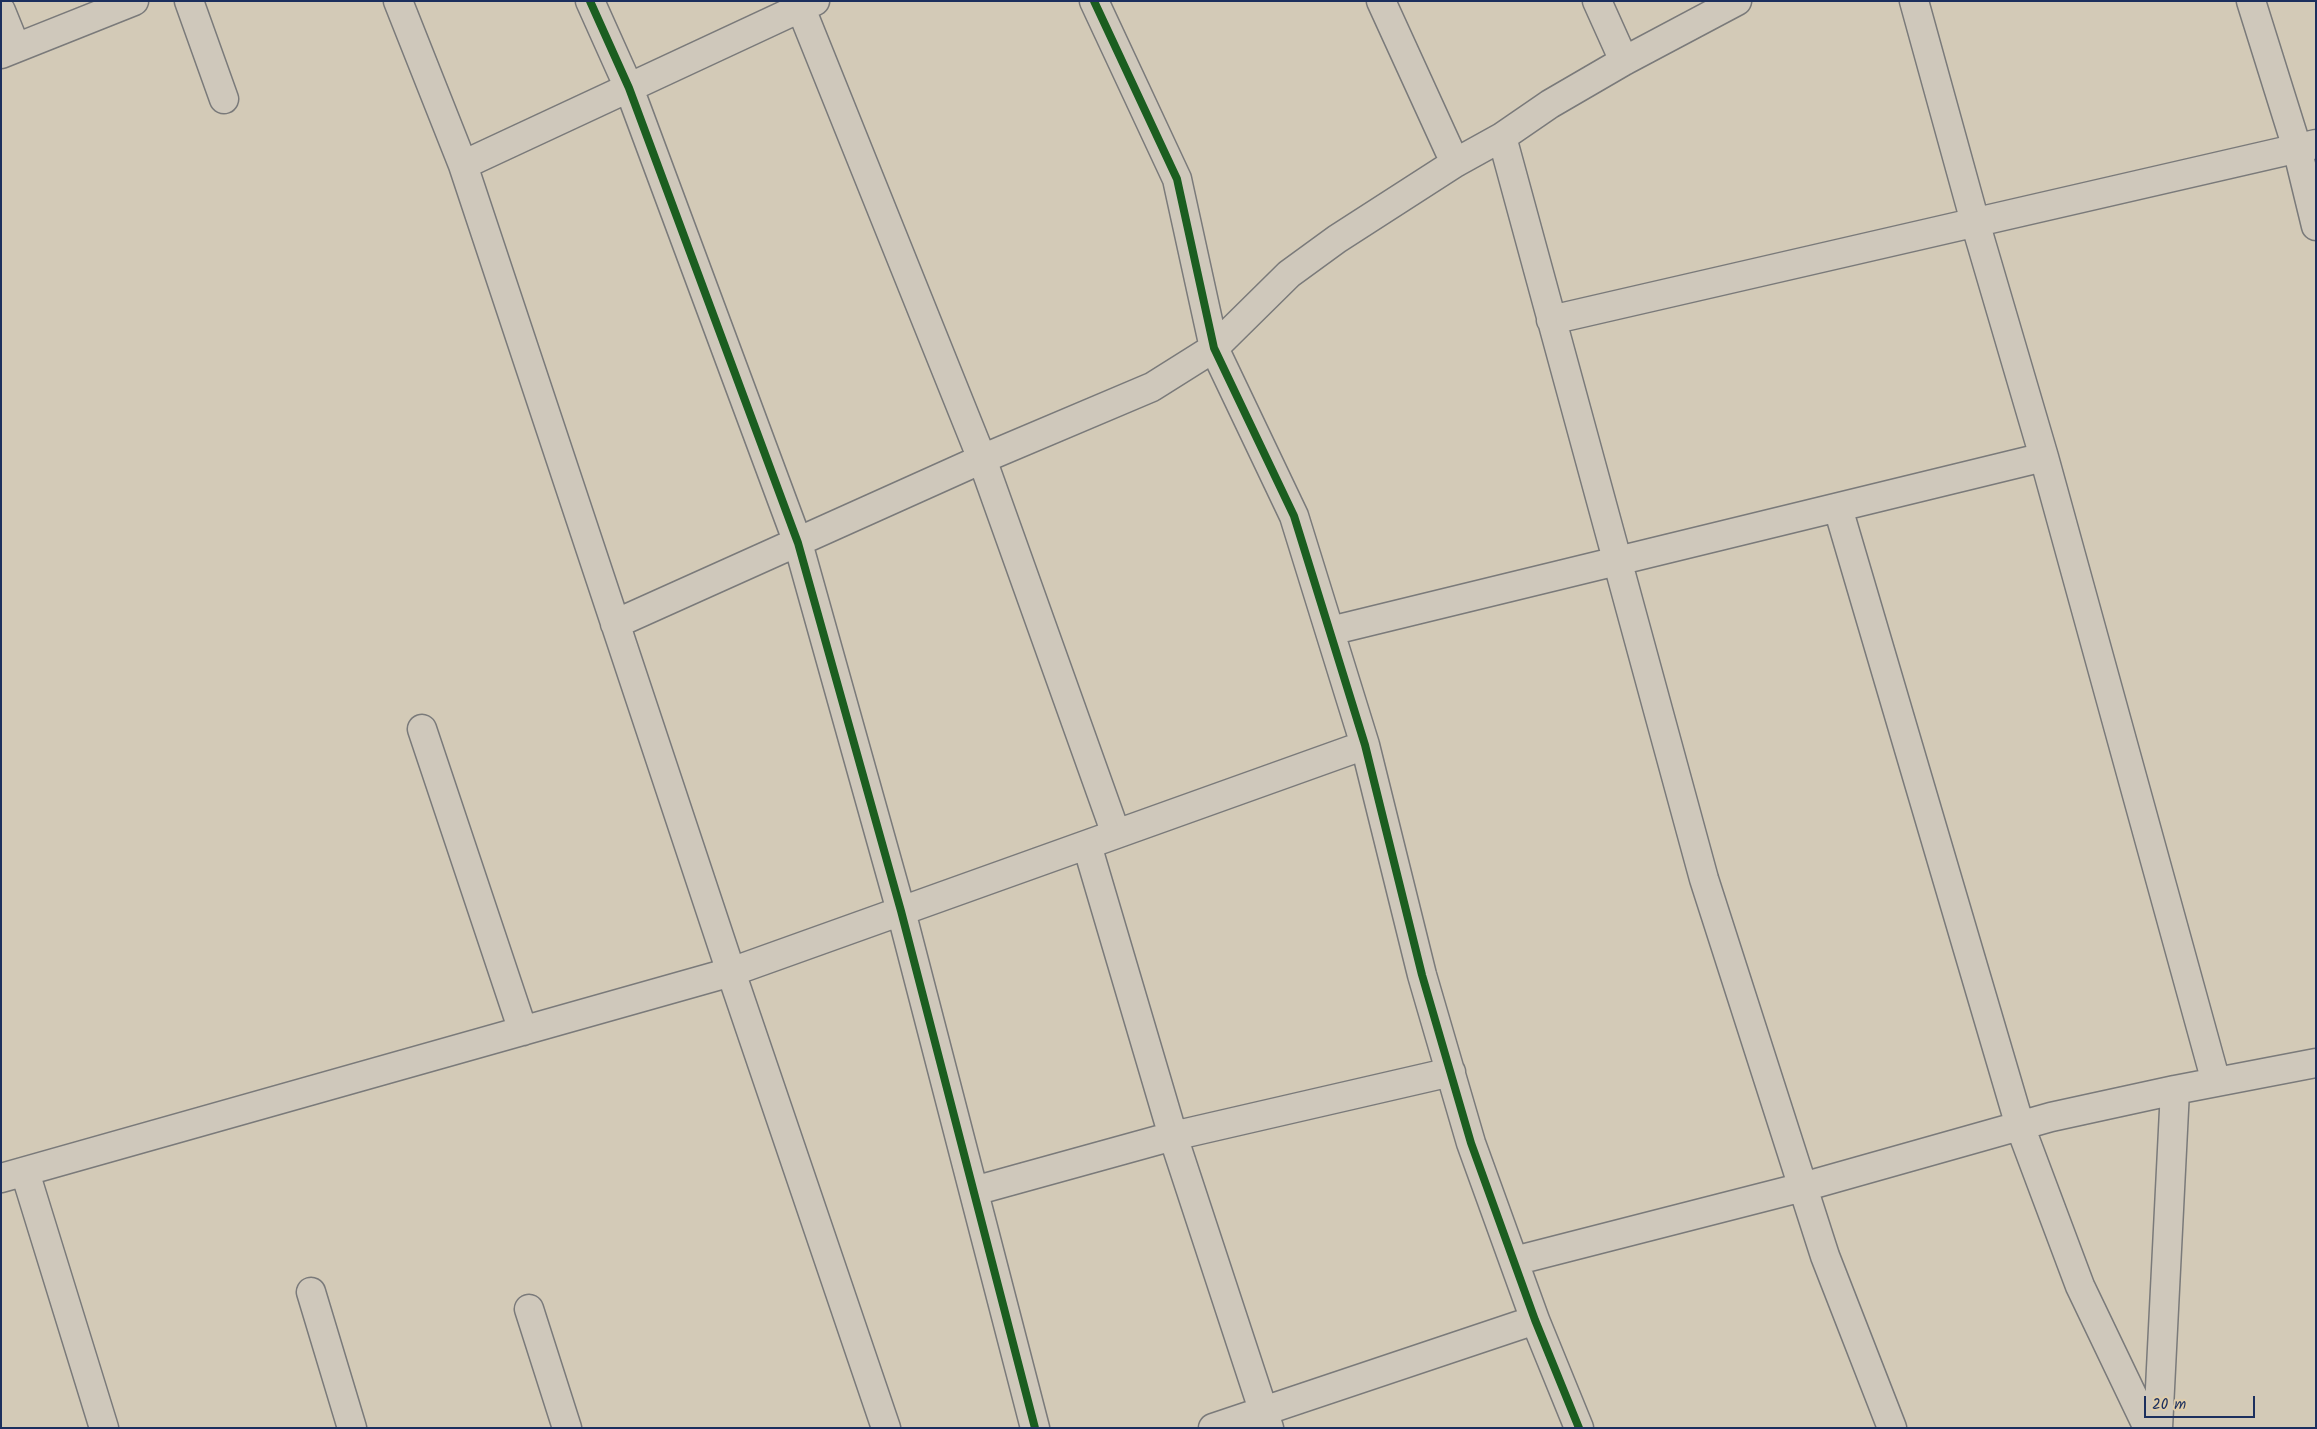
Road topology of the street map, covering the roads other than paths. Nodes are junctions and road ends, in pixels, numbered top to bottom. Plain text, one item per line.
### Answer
1 (134, 1) edge
2 (189, 1) edge
3 (398, 1) edge
4 (590, 1) edge
5 (1094, 1) edge
6 (1382, 1) edge
7 (1597, 1) edge
8 (1737, 1) edge
9 (1914, 1) edge
10 (2251, 1) edge
11 (804, 4) edge
12 (1, 11) edge
13 (9, 51) edge
14 (1624, 61) junction
15 (629, 88) junction
16 (224, 99) dead end
17 (1502, 137) junction
18 (2306, 146) edge
19 (1455, 163) junction
20 (463, 165) junction
21 (1975, 222) junction
22 (2316, 226) edge
23 (1551, 320) junction
24 (1214, 348) junction
25 (2044, 457) junction
26 (982, 459) junction
27 (1838, 508) junction
28 (798, 543) junction
29 (1618, 562) junction
30 (615, 624) junction
31 (1330, 631) junction
32 (422, 729) dead end
33 (1365, 745) junction
34 (1116, 834) junction
35 (1087, 845) junction
36 (902, 911) junction
37 (731, 972) junction
38 (523, 1031) junction
39 (2316, 1063) edge
40 (1451, 1072) junction
41 (2216, 1082) junction
42 (2175, 1090) junction
43 (2020, 1126) junction
44 (1173, 1136) junction
45 (13, 1175) edge
46 (1803, 1187) junction
47 (974, 1191) junction
48 (1514, 1261) junction
49 (311, 1292) dead end
50 (529, 1308) dead end
51 (1535, 1320) junction
52 (1267, 1419) edge
53 (104, 1428) edge
54 (352, 1428) edge
55 (567, 1428) edge
56 (886, 1428) edge
57 (1034, 1428) edge
58 (1213, 1428) edge
59 (1579, 1428) edge
60 (1892, 1428) edge
61 (2148, 1428) edge
62 (2158, 1428) edge

1 - 13 street
2 - 16 street
3 - 20 street
4 - 15 street
5 - 24 street
6 - 19 street
7 - 14 street
8 - 14 street
9 - 21 street
10 - 18 street
11 - 15 street
11 - 26 street
12 - 13 street
14 - 17 street
15 - 20 street
15 - 28 street
17 - 19 street
17 - 23 street
18 - 21 street
18 - 22 street
19 - 24 street
20 - 30 street
21 - 23 street
21 - 25 street
23 - 29 street
24 - 26 street
24 - 31 street
25 - 27 street
25 - 41 street
26 - 28 street
26 - 34 street
27 - 29 street
27 - 43 street
28 - 30 street
28 - 36 street
29 - 31 street
29 - 46 street
30 - 37 street
31 - 33 street
32 - 38 street
33 - 34 street
33 - 40 street
34 - 35 street
35 - 36 street
35 - 44 street
36 - 37 street
36 - 47 street
37 - 38 street
37 - 56 street
38 - 45 street
39 - 41 street
40 - 44 street
40 - 48 street
41 - 42 street
42 - 43 street
42 - 62 street
43 - 46 street
43 - 61 street
44 - 47 street
44 - 52 street
45 - 53 street
46 - 48 street
46 - 60 street
47 - 57 street
48 - 51 street
49 - 54 street
50 - 55 street
51 - 52 street
51 - 59 street
52 - 58 street

